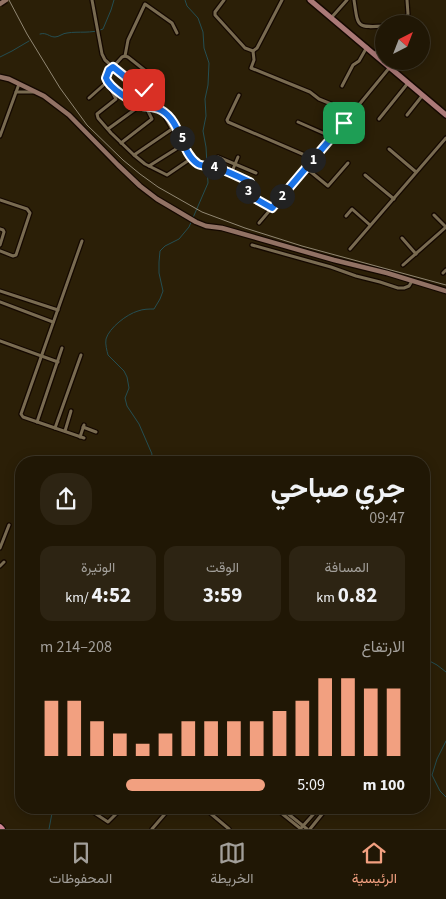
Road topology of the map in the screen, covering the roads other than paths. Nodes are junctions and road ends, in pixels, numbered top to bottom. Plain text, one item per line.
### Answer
1 (6, 0) edge
2 (92, 0) edge
3 (224, 0) edge
4 (282, 0) edge
5 (310, 0) edge
6 (347, 0) edge
7 (354, 0) edge
8 (407, 0) edge
9 (0, 4) edge
10 (407, 15) edge
11 (331, 18) junction
12 (375, 26) edge
13 (177, 33) dead end
14 (367, 47) junction
15 (253, 50) junction
16 (374, 54) edge
17 (125, 56) junction
18 (113, 67) junction
19 (388, 70) edge
20 (392, 70) edge
21 (0, 76) edge
22 (107, 82) junction
23 (408, 83) junction
24 (19, 84) junction
25 (342, 86) dead end
26 (16, 92) junction
27 (36, 92) junction
28 (239, 95) dead end
29 (423, 95) junction
30 (89, 98) dead end
31 (141, 105) junction
32 (146, 106) junction
33 (161, 111) junction
34 (353, 113) junction
35 (407, 115) dead end
36 (446, 115) edge
37 (379, 119) dead end
38 (298, 122) dead end
39 (108, 128) junction
40 (0, 136) edge
41 (332, 137) junction
42 (446, 138) edge
43 (121, 143) junction
44 (184, 144) junction
45 (389, 149) dead end
46 (134, 155) junction
47 (218, 157) dead end
48 (238, 157) dead end
49 (192, 158) junction
50 (314, 159) junction
51 (348, 163) dead end
52 (235, 164) junction
53 (149, 166) junction
54 (306, 168) junction
55 (416, 172) junction
56 (256, 173) dead end
57 (231, 174) junction
58 (365, 175) dead end
59 (394, 198) junction
60 (0, 200) edge
61 (272, 208) junction
62 (434, 215) dead end
63 (346, 216) dead end
64 (259, 223) dead end
65 (370, 225) junction
66 (0, 229) edge
67 (402, 238) dead end
68 (82, 241) dead end
69 (0, 245) edge
70 (252, 245) dead end
71 (350, 249) dead end
72 (0, 252) edge
73 (416, 254) junction
74 (403, 265) dead end
75 (412, 281) junction
76 (0, 291) edge
77 (446, 291) edge
78 (0, 302) edge
79 (58, 310) junction
80 (53, 322) junction
81 (0, 341) edge
82 (62, 348) dead end
83 (80, 355) dead end
84 (41, 356) junction
85 (58, 362) junction
86 (71, 411) dead end
87 (38, 422) junction
88 (55, 428) junction
89 (64, 431) junction
90 (96, 432) dead end
91 (9, 525) dead end
92 (0, 548) edge
93 (4, 562) dead end
94 (0, 566) edge
95 (96, 814) edge
96 (116, 814) edge
97 (165, 814) edge
98 (211, 814) edge
99 (282, 814) edge
100 (287, 814) edge
101 (313, 814) edge
102 (322, 814) edge
103 (301, 828) edge
104 (152, 829) edge
105 (229, 829) edge
106 (308, 829) edge

1 - 9 main road, bridge
2 - 18 street
3 - 15 street
4 - 15 street
5 - 11 main road
6 - 11 street
7 - 12 street
8 - 10 street
11 - 14 main road
13 - 17 street
14 - 16 main road
14 - 25 street
15 - 34 street
17 - 18 street
17 - 18 street
18 - 22 street
19 - 34 street
20 - 23 main road
21 - 24 main road
22 - 30 street
22 - 31 street
22 - 39 street
23 - 29 main road
23 - 37 street
24 - 26 street
24 - 27 main road
26 - 27 street
26 - 40 street
27 - 75 main road
28 - 50 street
29 - 35 street
29 - 36 main road
31 - 32 street
31 - 39 street
32 - 33 street
32 - 43 street
33 - 44 street
33 - 46 street
34 - 41 street
38 - 41 street
39 - 43 street
41 - 50 street
42 - 55 street
43 - 46 street
44 - 49 street
44 - 53 street
45 - 55 street
46 - 53 street
47 - 52 street
48 - 52 street
49 - 53 street
49 - 57 street
50 - 54 street
51 - 54 street
52 - 56 street
52 - 57 street
54 - 61 street
55 - 59 street
57 - 61 street
58 - 59 street
59 - 65 street
60 - 72 street
61 - 64 street
62 - 73 street
63 - 65 street
65 - 71 street
66 - 69 street
67 - 73 street
68 - 79 street
70 - 75 street
73 - 74 street
75 - 77 main road
76 - 79 street
78 - 80 street
79 - 80 street
80 - 84 street
81 - 84 street
82 - 85 street
83 - 88 street
84 - 85 street
84 - 87 street
85 - 87 street
86 - 89 street
87 - 88 street
88 - 89 street
89 - 90 street
91 - 92 street
93 - 94 street
95 - 96 street
97 - 104 street
98 - 105 street
99 - 103 street
100 - 103 street
101 - 103 street
102 - 106 street
103 - 106 street

